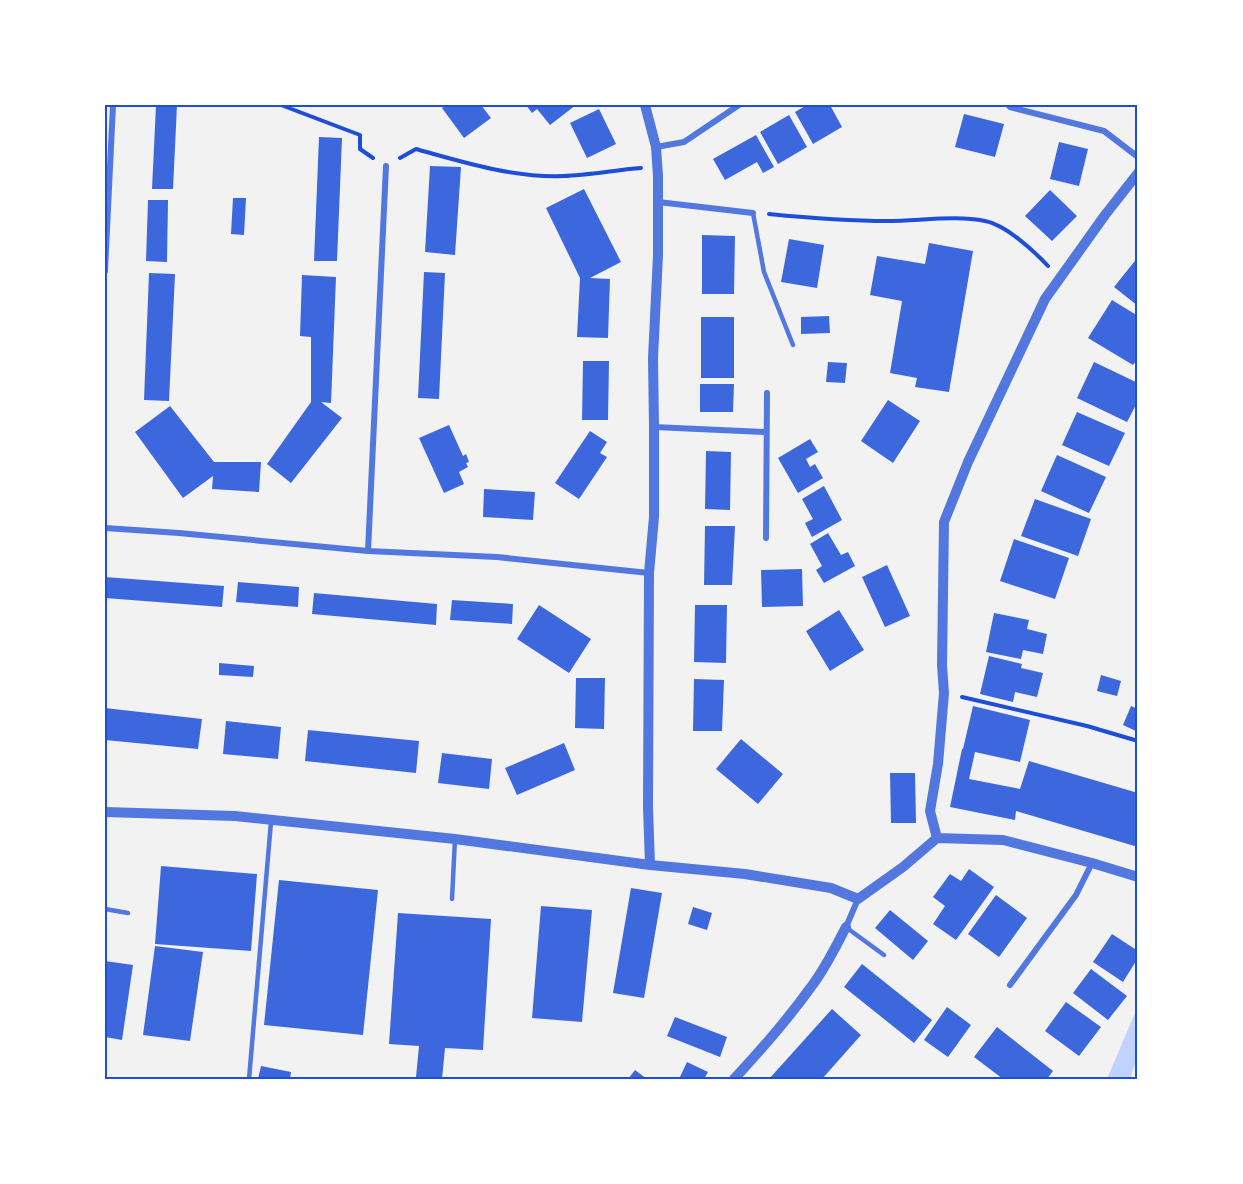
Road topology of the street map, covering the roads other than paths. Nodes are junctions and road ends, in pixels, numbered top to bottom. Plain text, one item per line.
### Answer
1 (113, 105) edge
2 (645, 105) edge
3 (739, 105) edge
4 (1008, 105) edge
5 (656, 147) junction
6 (1138, 158) edge
7 (386, 166) road end
8 (1138, 173) edge
9 (658, 202) junction
10 (753, 213) joint
11 (105, 271) edge
12 (793, 345) dead end
13 (767, 393) dead end
14 (654, 427) junction
15 (766, 432) junction
16 (105, 528) edge
17 (766, 538) dead end
18 (368, 551) junction
19 (649, 573) junction
20 (105, 812) edge
21 (272, 820) junction
22 (937, 837) junction
23 (455, 839) junction
24 (1092, 863) junction
25 (650, 865) junction
26 (1138, 877) edge
27 (452, 899) dead end
28 (858, 899) junction
29 (105, 909) edge
30 (128, 913) dead end
31 (846, 927) junction
32 (884, 955) dead end
33 (1010, 985) dead end
34 (249, 1079) edge
35 (734, 1079) edge

1 - 11 street
2 - 5 street
3 - 5 street
4 - 6 street
5 - 9 street
7 - 18 street
8 - 22 street
9 - 10 street
9 - 14 street
10 - 12 lane
13 - 15 street
14 - 15 street
14 - 19 street
15 - 17 street
16 - 18 street
18 - 19 street
19 - 25 street
20 - 21 street
21 - 23 street
21 - 34 lane
22 - 24 street
22 - 28 street
23 - 25 street
23 - 27 lane
24 - 26 street
24 - 33 street
25 - 28 street
28 - 31 street
29 - 30 lane
31 - 32 lane
31 - 35 street

